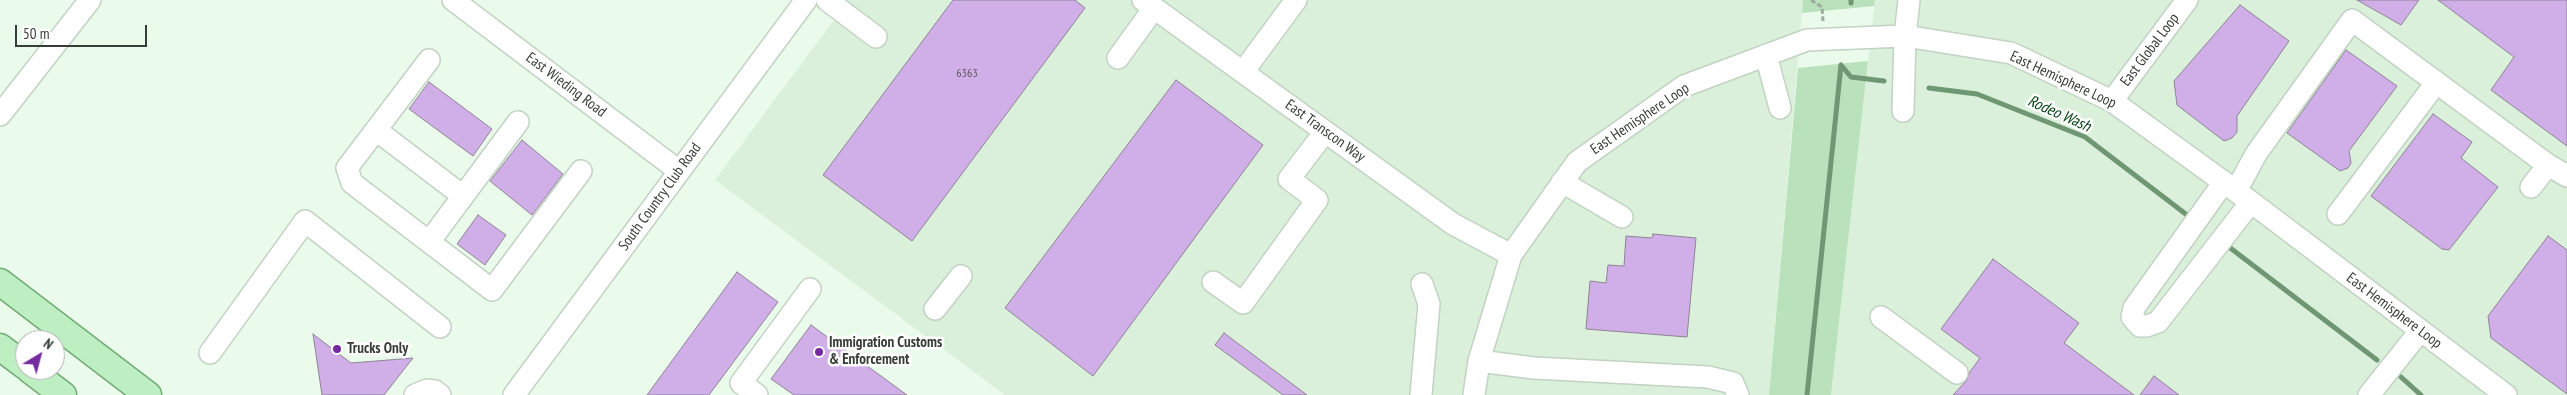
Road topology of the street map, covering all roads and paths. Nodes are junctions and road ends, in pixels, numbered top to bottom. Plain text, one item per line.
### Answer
1 (90, 0) edge
2 (453, 0) edge
3 (806, 0) edge
4 (827, 0) edge
5 (1296, 0) edge
6 (1812, 0) edge
7 (1909, 0) edge
8 (2187, 0) edge
9 (1148, 4) edge
10 (1905, 36) junction
11 (876, 37) dead end
12 (1824, 39) junction
13 (1766, 55) junction
14 (1118, 58) dead end
15 (429, 60) dead end
16 (1244, 72) junction
17 (2436, 83) junction
18 (2112, 101) junction
19 (1780, 108) dead end
20 (1903, 111) dead end
21 (0, 115) edge
22 (518, 122) dead end
23 (376, 130) junction
24 (1325, 132) junction
25 (2548, 166) junction
26 (581, 171) dead end
27 (679, 171) junction
28 (2567, 176) edge
29 (1562, 182) junction
30 (2531, 187) dead end
31 (2237, 192) junction
32 (463, 196) junction
33 (2338, 214) dead end
34 (1622, 217) dead end
35 (429, 242) junction
36 (2177, 250) junction
37 (1511, 255) junction
38 (2201, 266) junction
39 (961, 276) dead end
40 (0, 282) edge
41 (1213, 282) dead end
42 (1422, 284) dead end
43 (810, 289) dead end
44 (935, 309) dead end
45 (1881, 317) dead end
46 (440, 327) dead end
47 (2420, 331) junction
48 (0, 347) edge
49 (210, 353) dead end
50 (15, 358) edge
51 (1479, 361) junction
52 (1957, 373) dead end
53 (43, 380) edge
54 (63, 395) edge
55 (148, 395) edge
56 (415, 395) edge
57 (440, 395) edge
58 (514, 395) edge
59 (757, 395) edge
60 (1421, 395) edge
61 (1474, 395) edge
62 (1738, 395) edge
63 (2369, 395) edge
64 (2506, 395) edge

1 - 21 street
2 - 27 street, East Wieding Road
3 - 27 street, South Country Club Road
4 - 11 street
5 - 16 street
6 - 12 path
7 - 10 street
8 - 18 street, East Global Loop
9 - 14 street
9 - 16 street, East Transcon Way
10 - 12 street, East Hemisphere Loop
10 - 18 street, East Hemisphere Loop
10 - 20 street
12 - 13 street, East Hemisphere Loop
13 - 19 street
13 - 29 street, East Hemisphere Loop
15 - 23 street
16 - 24 street, East Transcon Way
17 - 25 street
17 - 31 street
17 - 33 street
18 - 31 street, East Hemisphere Loop
22 - 32 street
23 - 32 street
23 - 35 street
24 - 37 street, East Transcon Way
24 - 41 street
25 - 28 street
25 - 30 street
26 - 35 street
27 - 58 street, South Country Club Road
29 - 34 street
29 - 37 street, East Hemisphere Loop
31 - 36 street
31 - 38 street
31 - 47 street, East Hemisphere Loop
32 - 35 street
36 - 38 street
36 - 38 street
37 - 51 street, East Hemisphere Loop
39 - 44 street
40 - 55 main road
42 - 60 street
43 - 59 street
45 - 52 street
46 - 49 street
47 - 63 street
47 - 64 street, East Hemisphere Loop
48 - 50 main road
51 - 61 street, East Hemisphere Loop
51 - 62 street
53 - 54 main road
56 - 57 street

